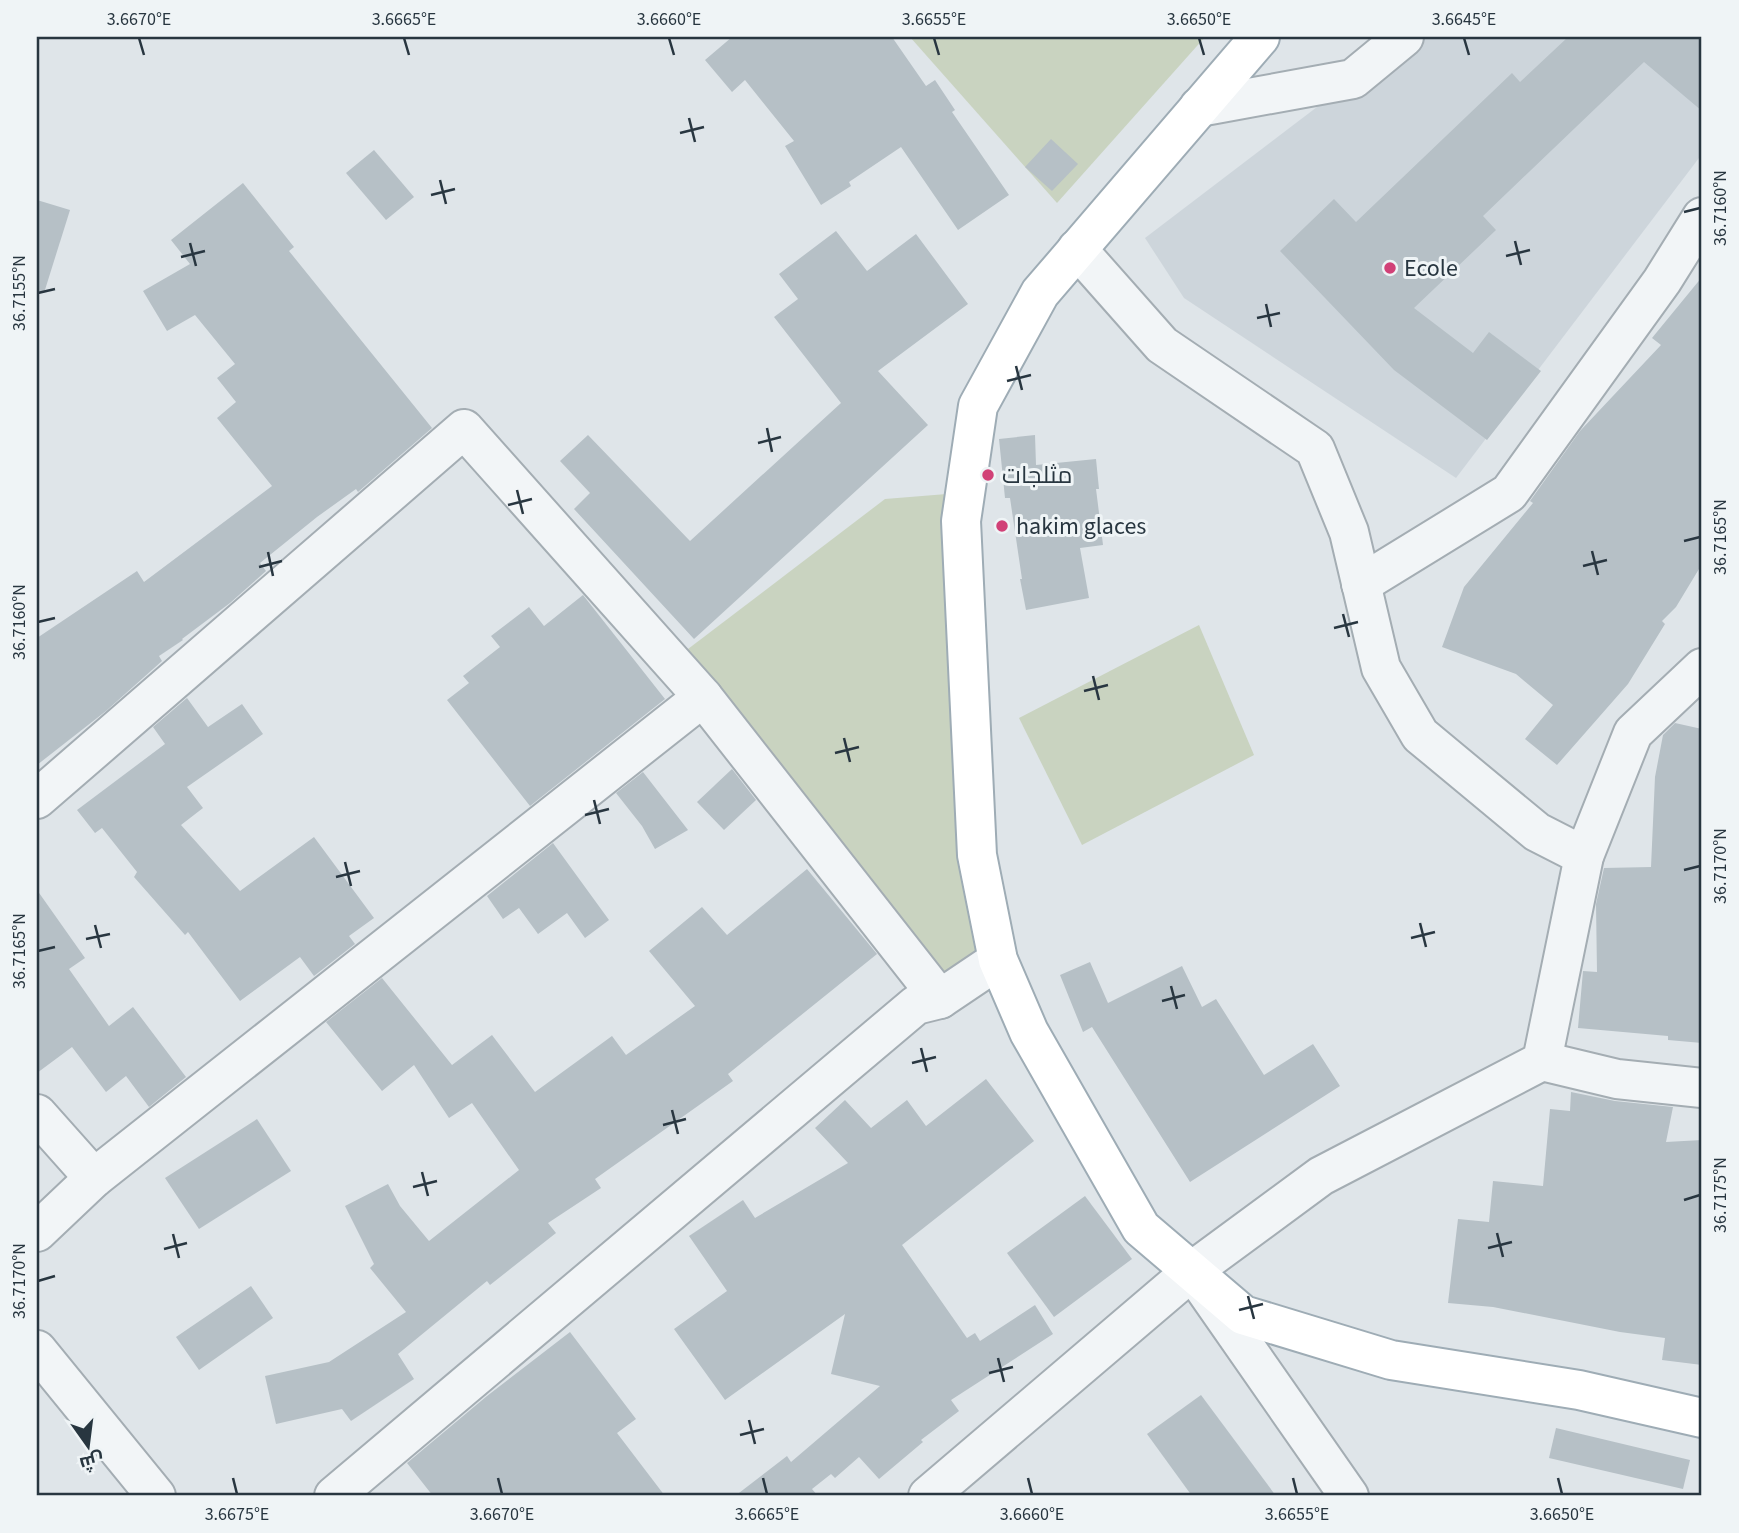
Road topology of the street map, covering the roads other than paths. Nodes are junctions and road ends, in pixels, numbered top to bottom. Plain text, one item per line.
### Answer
1 (1260, 37) edge
2 (1404, 37) edge
3 (1199, 107) junction
4 (1702, 217) edge
5 (1077, 249) junction
6 (1362, 584) junction
7 (1702, 668) edge
8 (703, 697) junction
9 (37, 799) edge
10 (1584, 856) junction
11 (998, 960) junction
12 (940, 999) junction
13 (1542, 1061) junction
14 (1702, 1088) edge
15 (37, 1114) edge
16 (94, 1178) junction
17 (37, 1232) edge
18 (1192, 1271) junction
19 (37, 1350) edge
20 (1702, 1418) edge
21 (359, 1488) edge
22 (156, 1496) edge
23 (928, 1496) edge
24 (1349, 1496) edge

1 - 3 main road
2 - 3 street
3 - 5 main road
4 - 6 street
5 - 6 street
5 - 11 main road
6 - 10 street
7 - 10 street
8 - 9 street
8 - 12 street
8 - 16 street
10 - 13 street
11 - 12 street
11 - 18 main road
12 - 21 street
13 - 14 street
13 - 18 street
15 - 16 street
16 - 17 street
18 - 20 main road
18 - 23 street
18 - 24 street
19 - 22 street

